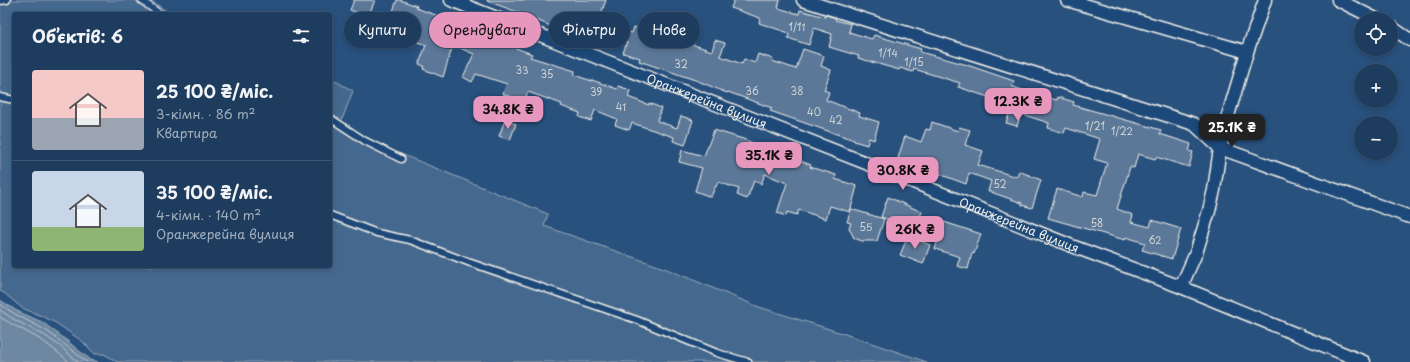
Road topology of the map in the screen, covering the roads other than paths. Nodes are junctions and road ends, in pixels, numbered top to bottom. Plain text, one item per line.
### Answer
1 (7, 0) edge
2 (141, 0) edge
3 (451, 0) edge
4 (803, 0) edge
5 (1067, 0) edge
6 (1265, 0) edge
7 (1338, 0) edge
8 (0, 1) edge
9 (157, 12) edge
10 (1362, 12) edge
11 (1398, 31) edge
12 (1410, 40) edge
13 (1247, 52) junction
14 (0, 97) edge
15 (12, 100) edge
16 (332, 119) edge
17 (1220, 148) junction
18 (401, 159) dead end
19 (332, 217) edge
20 (1410, 217) edge
21 (1181, 287) junction
22 (748, 362) edge
23 (1364, 362) edge

1 - 8 lane
2 - 9 lane
3 - 21 street, Оранжерейна вулиця
4 - 17 street
5 - 13 street
6 - 13 street
7 - 10 street
11 - 12 street
13 - 17 street
14 - 15 lane
16 - 18 lane
17 - 20 street
17 - 21 street
19 - 22 lane
21 - 23 street, Оранжерейна вулиця

